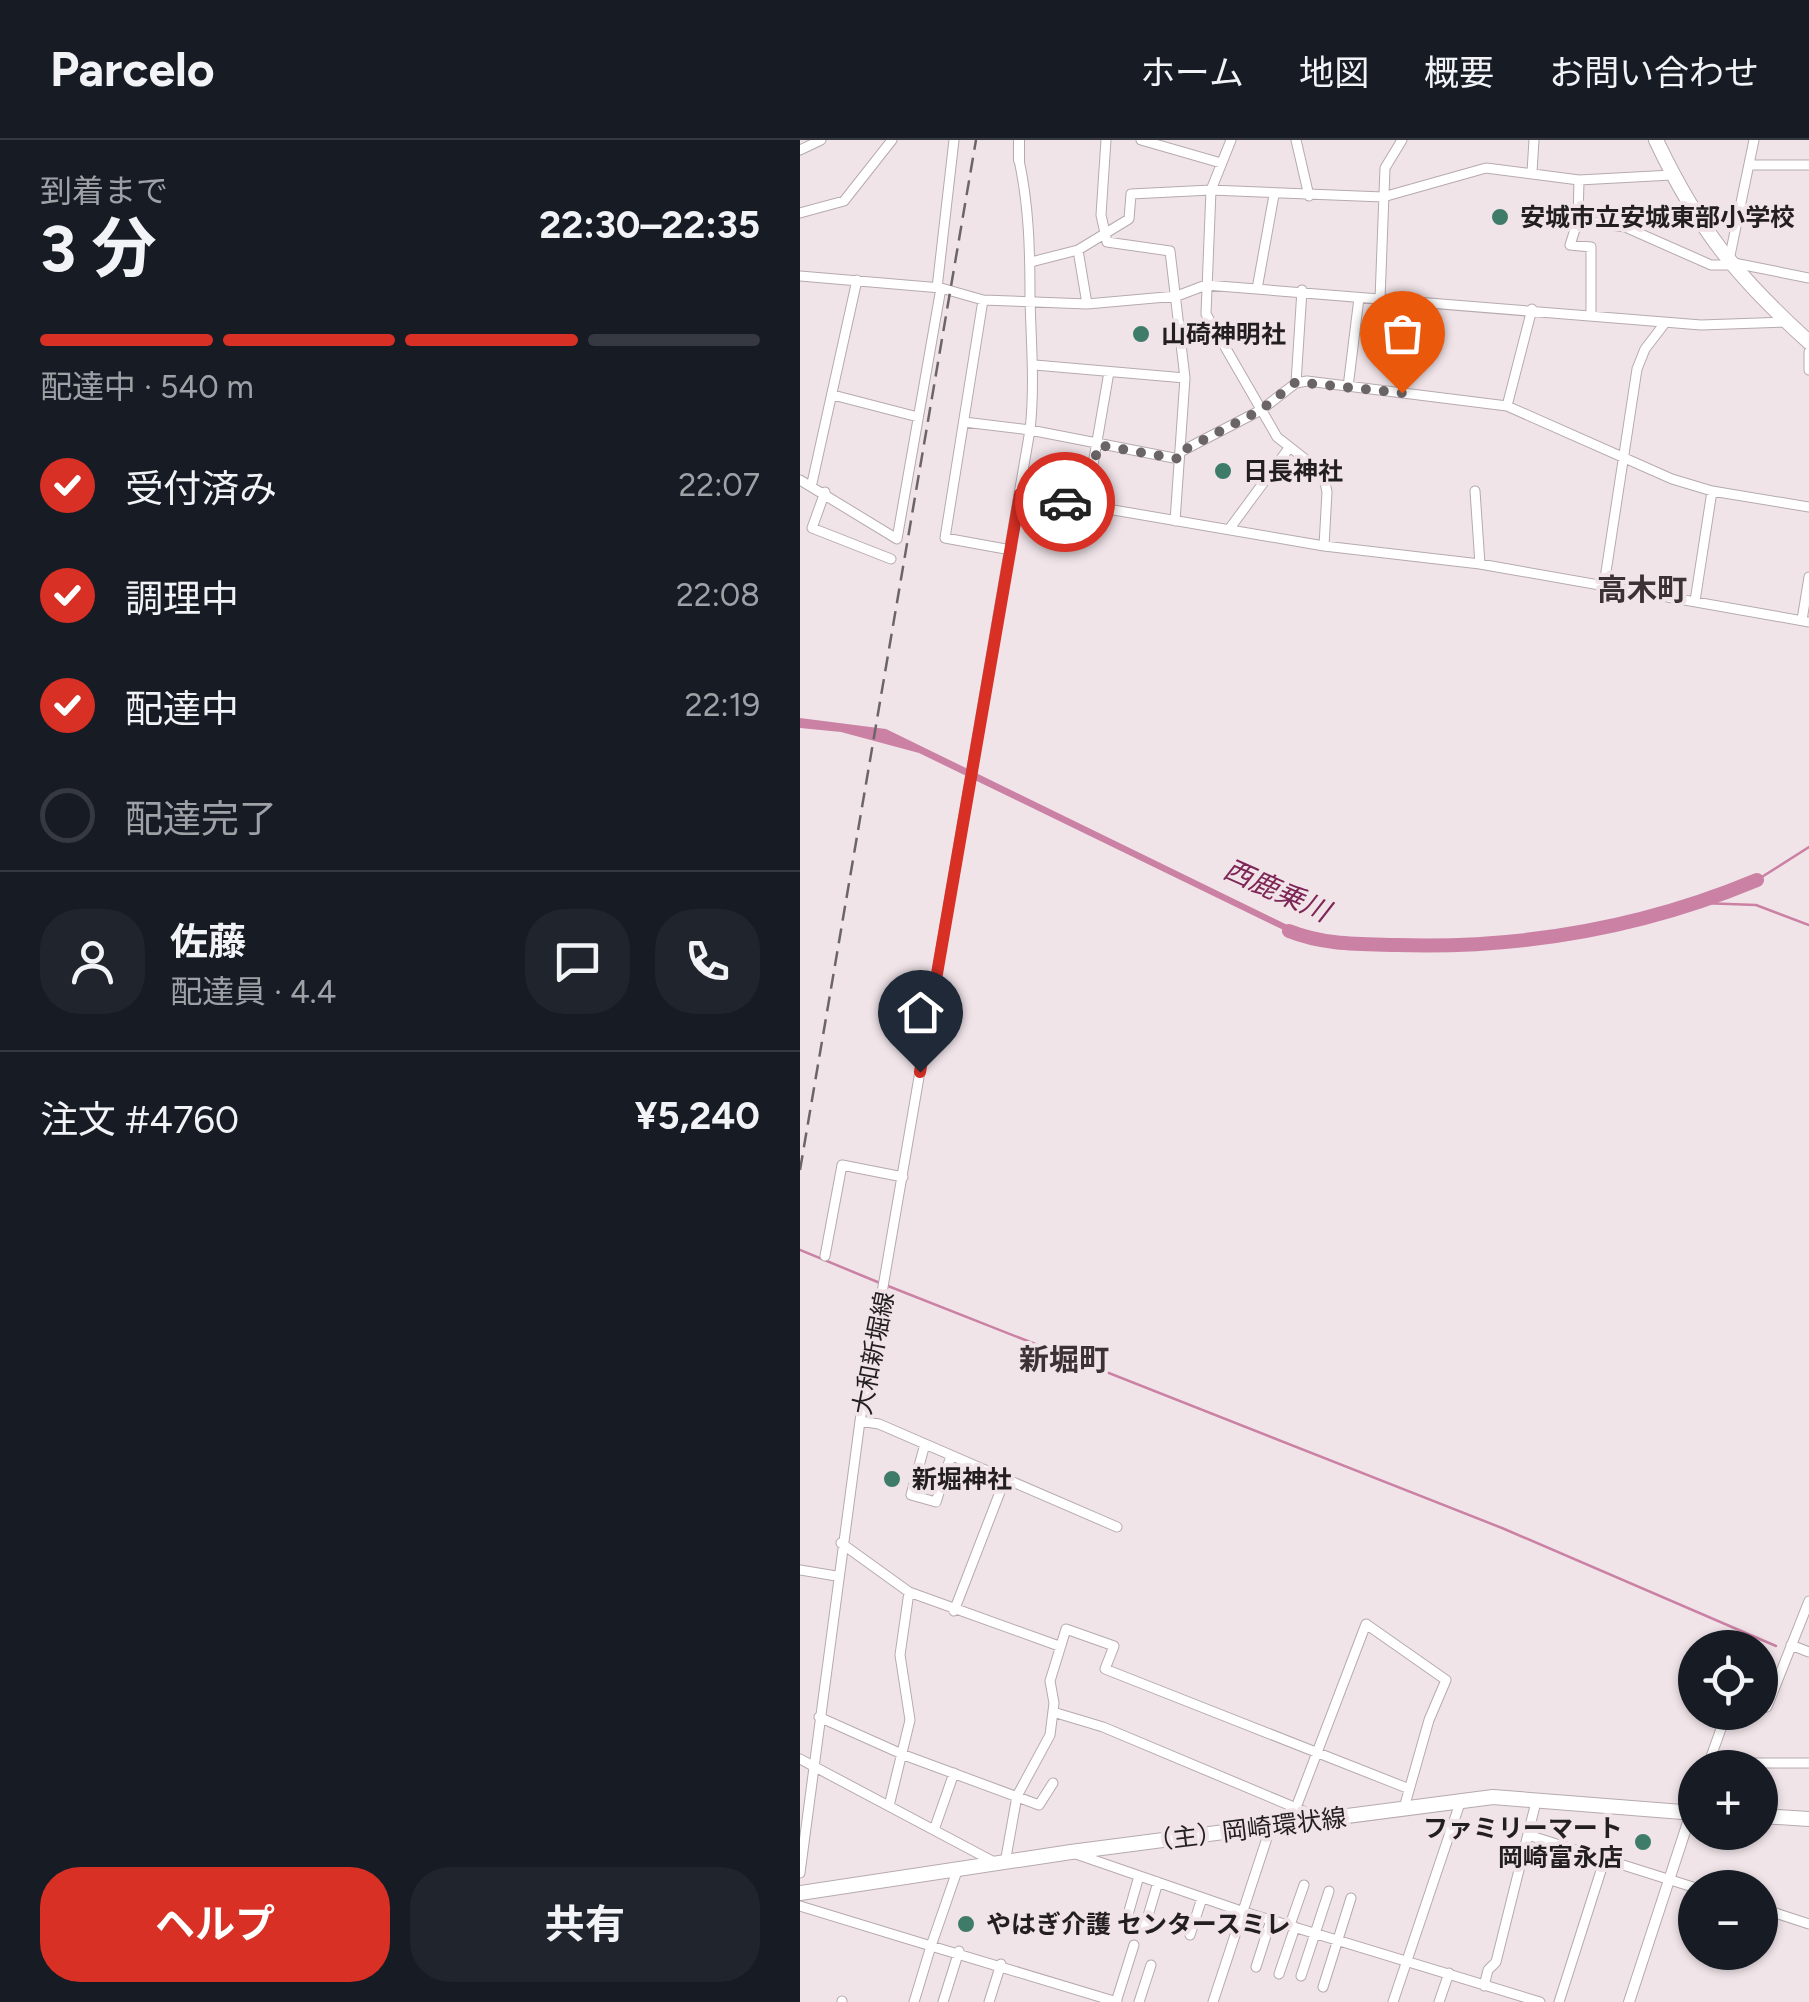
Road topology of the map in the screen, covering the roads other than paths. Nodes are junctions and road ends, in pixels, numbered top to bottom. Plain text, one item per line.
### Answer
1 (821, 140) edge
2 (892, 140) edge
3 (954, 140) edge
4 (1018, 140) edge
5 (1106, 140) edge
6 (1141, 140) edge
7 (1231, 140) edge
8 (1296, 140) edge
9 (1402, 140) edge
10 (1534, 140) edge
11 (1656, 140) edge
12 (1754, 140) edge
13 (800, 150) edge
14 (1019, 160) joint
15 (1221, 163) junction
16 (1751, 165) junction
17 (1809, 165) edge
18 (1532, 172) junction
19 (1672, 175) junction
20 (1580, 180) junction
21 (1211, 190) junction
22 (1274, 195) junction
23 (1309, 196) junction
24 (1382, 197) junction
25 (800, 213) edge
26 (1578, 220) junction
27 (1106, 230) junction
28 (1078, 250) junction
29 (1032, 262) junction
30 (1730, 264) junction
31 (800, 276) edge
32 (1809, 278) edge
33 (857, 280) junction
34 (1206, 285) junction
35 (939, 288) junction
36 (1257, 289) junction
37 (1302, 290) junction
38 (1176, 296) junction
39 (1359, 298) junction
40 (1380, 299) junction
41 (983, 300) junction
42 (1411, 301) junction
43 (1030, 302) junction
44 (1086, 304) junction
45 (1532, 309) junction
46 (1592, 314) junction
47 (1787, 322) junction
48 (1665, 323) junction
49 (1809, 342) edge
50 (1809, 352) edge
51 (1035, 365) junction
52 (1809, 370) edge
53 (1109, 372) junction
54 (1185, 378) junction
55 (1296, 382) junction
56 (1348, 387) junction
57 (1402, 393) junction
58 (833, 395) junction
59 (1508, 406) junction
60 (1261, 410) junction
61 (918, 417) junction
62 (964, 422) junction
63 (1030, 430) junction
64 (1098, 445) junction
65 (1289, 448) junction
66 (1179, 456) junction
67 (1625, 459) junction
68 (800, 480) edge
69 (812, 483) junction
70 (1475, 491) dead end
71 (1712, 491) junction
72 (825, 492) junction
73 (1020, 494) junction
74 (1086, 505) junction
75 (1809, 507) edge
76 (1174, 520) junction
77 (1230, 528) junction
78 (1324, 546) junction
79 (1011, 550) junction
80 (891, 559) dead end
81 (1480, 564) junction
82 (1809, 576) edge
83 (1604, 585) junction
84 (1695, 601) junction
85 (1806, 621) edge
86 (903, 1177) junction
87 (825, 1256) dead end
88 (860, 1421) junction
89 (925, 1444) junction
90 (951, 1456) junction
91 (1005, 1478) junction
92 (1116, 1527) dead end
93 (841, 1543) junction
94 (800, 1570) edge
95 (836, 1576) junction
96 (910, 1592) junction
97 (1809, 1601) edge
98 (954, 1611) junction
99 (1792, 1645) junction
100 (1059, 1646) junction
101 (1809, 1652) edge
102 (1778, 1680) edge
103 (1053, 1712) junction
104 (819, 1717) junction
105 (1314, 1754) junction
106 (904, 1755) junction
107 (800, 1759) edge
108 (1809, 1763) edge
109 (1778, 1764) edge
110 (815, 1766) junction
111 (954, 1773) junction
112 (1053, 1783) dead end
113 (1408, 1788) junction
114 (1017, 1796) junction
115 (1461, 1800) junction
116 (1536, 1802) junction
117 (889, 1806) junction
118 (1297, 1806) junction
119 (1404, 1808) junction
120 (1678, 1808) edge
121 (1778, 1817) edge
122 (1809, 1819) edge
123 (1322, 1820) junction
124 (1271, 1826) junction
125 (934, 1830) junction
126 (1528, 1835) junction
127 (1680, 1850) edge
128 (1071, 1852) junction
129 (1605, 1858) junction
130 (1002, 1864) junction
131 (957, 1871) junction
132 (800, 1873) edge
133 (1140, 1876) junction
134 (1670, 1879) junction
135 (1158, 1882) junction
136 (1678, 1882) edge
137 (1304, 1885) dead end
138 (1329, 1891) dead end
139 (800, 1893) edge
140 (1202, 1898) junction
141 (1350, 1898) dead end
142 (800, 1906) edge
143 (1241, 1911) junction
144 (1778, 1914) edge
145 (1271, 1920) junction
146 (1809, 1924) edge
147 (1125, 1925) dead end
148 (1145, 1926) dead end
149 (1292, 1926) junction
150 (1316, 1933) junction
151 (1190, 1935) dead end
152 (1337, 1940) junction
153 (1134, 1945) dead end
154 (931, 1946) junction
155 (960, 1950) junction
156 (1407, 1960) junction
157 (1002, 1964) junction
158 (1152, 1964) dead end
159 (1256, 1966) dead end
160 (1449, 1973) junction
161 (1279, 1974) dead end
162 (1301, 1976) dead end
163 (1484, 1986) junction
164 (1323, 1987) dead end
165 (1527, 2001) edge
166 (914, 2002) edge
167 (944, 2002) edge
168 (990, 2002) edge
169 (1117, 2002) edge
170 (1139, 2002) edge
171 (1213, 2002) edge
172 (1394, 2002) edge
173 (1438, 2002) edge
174 (1540, 2002) edge
175 (1560, 2002) edge
176 (1629, 2002) edge

1 - 13 street
2 - 25 street
3 - 35 street
4 - 14 street
5 - 27 street
6 - 15 street
7 - 15 street
8 - 23 street
9 - 24 street
10 - 18 street
11 - 19 main road
12 - 16 street
14 - 29 street, 大和新堀線
15 - 21 street
16 - 17 street
16 - 30 street
18 - 20 street
18 - 24 street
19 - 20 street
19 - 30 main road
20 - 26 street
21 - 22 street
21 - 27 street
21 - 34 street
22 - 23 street
22 - 36 street
23 - 24 street
24 - 40 street
26 - 30 street
26 - 46 street
27 - 28 street
27 - 38 street
28 - 29 street
28 - 44 street
29 - 43 street, 大和新堀線
30 - 32 street
30 - 47 main road
31 - 33 street
33 - 35 street
33 - 58 street
34 - 36 street
34 - 38 street
34 - 60 street
35 - 41 street
35 - 61 street
36 - 37 street
37 - 39 street
37 - 55 street
38 - 44 street
38 - 54 street
39 - 40 street
39 - 56 street
40 - 42 street
41 - 43 street
41 - 62 street
42 - 45 street
42 - 57 street
43 - 44 street
43 - 51 street, 大和新堀線
45 - 46 street
45 - 59 street
46 - 48 street
47 - 48 street
47 - 49 main road
48 - 67 street
50 - 52 street
51 - 53 street
51 - 63 street, 大和新堀線
53 - 54 street
53 - 64 street
54 - 66 street
55 - 56 street
55 - 60 street
56 - 57 street
57 - 59 street
58 - 61 street
58 - 69 street
59 - 67 street
60 - 65 street
60 - 66 street
61 - 72 street
62 - 63 street
62 - 79 street
63 - 64 street
63 - 73 street, 大和新堀線
64 - 66 street
64 - 74 street
65 - 77 street
65 - 78 street
66 - 76 street
67 - 71 street
67 - 83 street
68 - 69 street
69 - 72 street
70 - 81 street
71 - 75 street
71 - 84 street
72 - 80 street
73 - 74 street
73 - 79 street, 大和新堀線
74 - 76 street
76 - 77 street
77 - 78 street
78 - 81 street
79 - 86 street, 大和新堀線
81 - 83 street
82 - 85 street
83 - 84 street
84 - 85 street
86 - 87 street
86 - 88 street, 大和新堀線
88 - 89 street
88 - 93 street, 大和新堀線
89 - 90 street
89 - 90 street
90 - 91 street
91 - 92 street
91 - 98 street
93 - 95 street, 大和新堀線
93 - 96 street
94 - 95 street
95 - 104 street, 大和新堀線
96 - 98 street
96 - 106 street
97 - 99 street
98 - 100 street
99 - 101 street
99 - 102 street
100 - 103 street
100 - 105 street
103 - 114 street
103 - 118 street
104 - 106 street
104 - 110 street, 大和新堀線
105 - 113 street
105 - 113 street
105 - 118 street
106 - 111 street
106 - 117 street
107 - 110 street
108 - 109 street
110 - 117 street
110 - 132 street, 大和新堀線
111 - 114 street
111 - 125 street
112 - 114 street
113 - 119 street
114 - 130 street
115 - 116 main road, （主）岡崎環状線
115 - 119 main road, （主）岡崎環状線
115 - 156 street
116 - 120 main road, （主）岡崎環状線
116 - 126 street
117 - 125 street
118 - 123 street
119 - 123 main road, （主）岡崎環状線
121 - 122 main road
123 - 124 main road, （主）岡崎環状線
124 - 128 main road, （主）岡崎環状線
124 - 143 street
125 - 130 street
126 - 129 street
126 - 163 street
127 - 134 street
128 - 130 main road, （主）岡崎環状線
128 - 133 street
129 - 134 street
129 - 175 street
130 - 131 main road, （主）岡崎環状線
131 - 139 main road, （主）岡崎環状線
131 - 154 street
133 - 135 street
133 - 147 street
134 - 136 street
134 - 176 street
135 - 140 street
135 - 148 street
137 - 149 street
138 - 150 street
140 - 143 street
140 - 151 street
141 - 152 street
142 - 154 street
143 - 145 street
143 - 171 street
144 - 146 street
145 - 149 street
145 - 159 street
149 - 150 street
149 - 161 street
150 - 152 street
150 - 162 street
152 - 156 street
152 - 164 street
153 - 169 street
154 - 155 street
154 - 166 street
155 - 157 street
155 - 167 street
156 - 160 street
156 - 172 street
157 - 168 street
157 - 169 street
158 - 170 street
160 - 163 street
160 - 173 street
163 - 165 street
165 - 174 street

